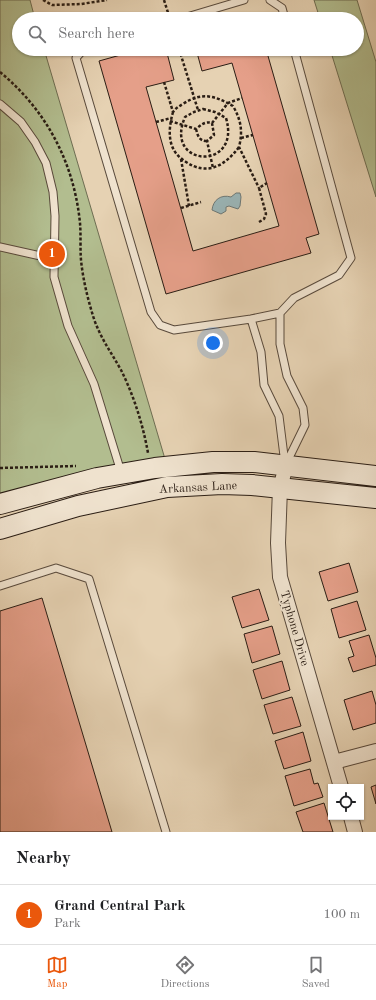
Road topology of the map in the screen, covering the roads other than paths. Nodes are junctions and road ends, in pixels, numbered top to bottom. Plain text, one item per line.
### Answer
1 (244, 0) edge
2 (270, 0) edge
3 (204, 12) edge
4 (283, 12) edge
5 (78, 56) edge
6 (296, 56) edge
7 (0, 104) edge
8 (0, 247) edge
9 (54, 259) junction
10 (280, 313) junction
11 (251, 319) junction
12 (286, 466) junction
13 (122, 474) junction
14 (376, 476) edge
15 (280, 488) junction
16 (376, 498) edge
17 (0, 504) edge
18 (0, 530) edge
19 (0, 586) edge
20 (376, 751) edge
21 (334, 762) junction
22 (340, 784) edge
23 (351, 820) edge
24 (166, 832) edge
25 (355, 832) edge

1 - 3 lane
2 - 4 lane
5 - 11 lane
6 - 10 lane
7 - 9 lane
8 - 9 lane
9 - 13 lane
10 - 11 lane
10 - 12 lane
11 - 12 lane
12 - 13 main road, Arkansas Lane
12 - 14 main road, Arkansas Lane
12 - 15 street, Typhone Drive
13 - 17 main road, Arkansas Lane
15 - 16 main road, Arkansas Lane
15 - 18 main road, Arkansas Lane
15 - 21 street, Typhone Drive
19 - 24 lane
20 - 21 street
21 - 22 street, Typhone Drive
23 - 25 street

